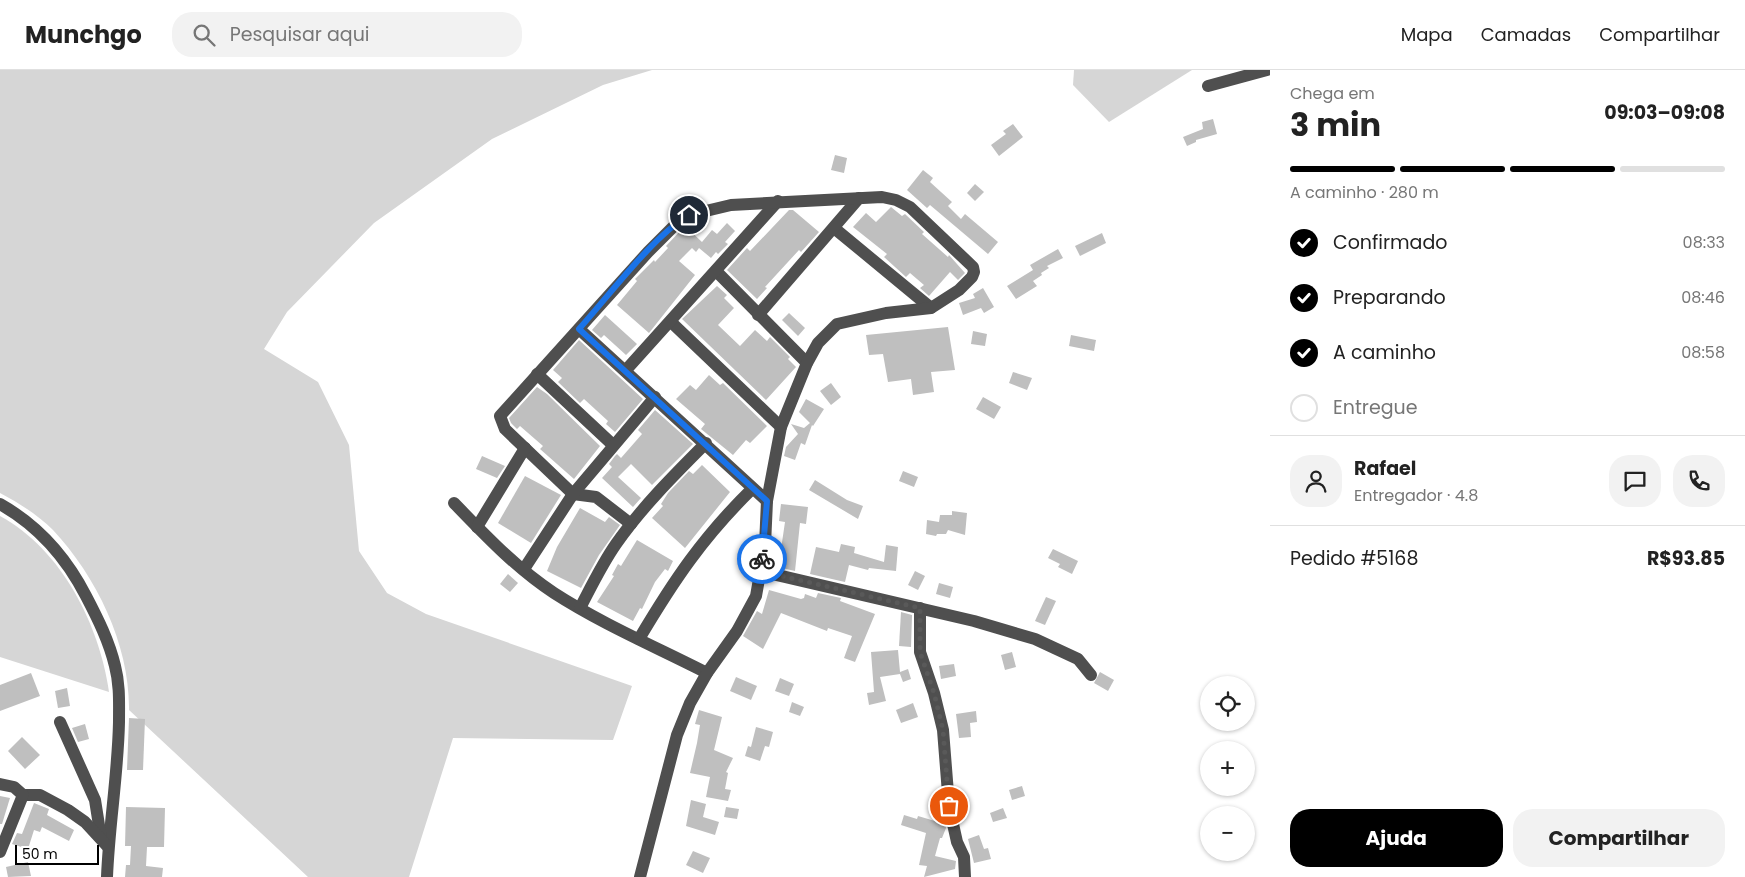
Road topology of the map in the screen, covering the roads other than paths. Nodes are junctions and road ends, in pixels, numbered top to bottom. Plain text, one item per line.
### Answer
1 (1266, 70) edge
2 (1208, 86) dead end
3 (859, 198) junction
4 (778, 201) junction
5 (834, 228) junction
6 (716, 271) junction
7 (931, 308) junction
8 (758, 315) junction
9 (671, 322) junction
10 (579, 329) junction
11 (807, 363) junction
12 (626, 370) junction
13 (537, 374) junction
14 (655, 397) junction
15 (781, 427) junction
16 (706, 443) junction
17 (614, 445) junction
18 (525, 448) junction
19 (752, 489) junction
20 (573, 494) junction
21 (767, 501) junction
22 (454, 503) dead end
23 (0, 504) edge
24 (631, 524) junction
25 (477, 526) junction
26 (524, 569) junction
27 (760, 571) junction
28 (580, 608) junction
29 (920, 608) junction
30 (639, 639) junction
31 (707, 673) junction
32 (1091, 675) dead end
33 (60, 722) dead end
34 (0, 784) edge
35 (23, 794) junction
36 (105, 842) junction
37 (0, 852) edge
38 (107, 877) edge
39 (640, 877) edge
40 (964, 877) edge

1 - 2 street
3 - 4 street
3 - 5 street
3 - 7 street
4 - 6 street
4 - 10 street
5 - 7 street
5 - 8 street
6 - 8 street
6 - 9 street
7 - 11 street
8 - 11 street
9 - 12 street
9 - 15 street
10 - 12 street
10 - 13 street
11 - 15 street
12 - 14 street
13 - 17 street
13 - 18 street
14 - 16 street
14 - 17 street
15 - 21 street
16 - 19 street
16 - 24 street
17 - 20 street
18 - 20 street
18 - 25 street
19 - 21 street
19 - 30 street
20 - 24 street
20 - 26 street
21 - 27 street
22 - 25 street
23 - 36 street
24 - 28 street
25 - 26 street
26 - 28 street
27 - 29 street
27 - 31 street
28 - 30 street
29 - 32 street
29 - 40 street
30 - 31 street
31 - 39 street
33 - 36 street
34 - 35 street
35 - 36 street
35 - 37 street
36 - 38 street

